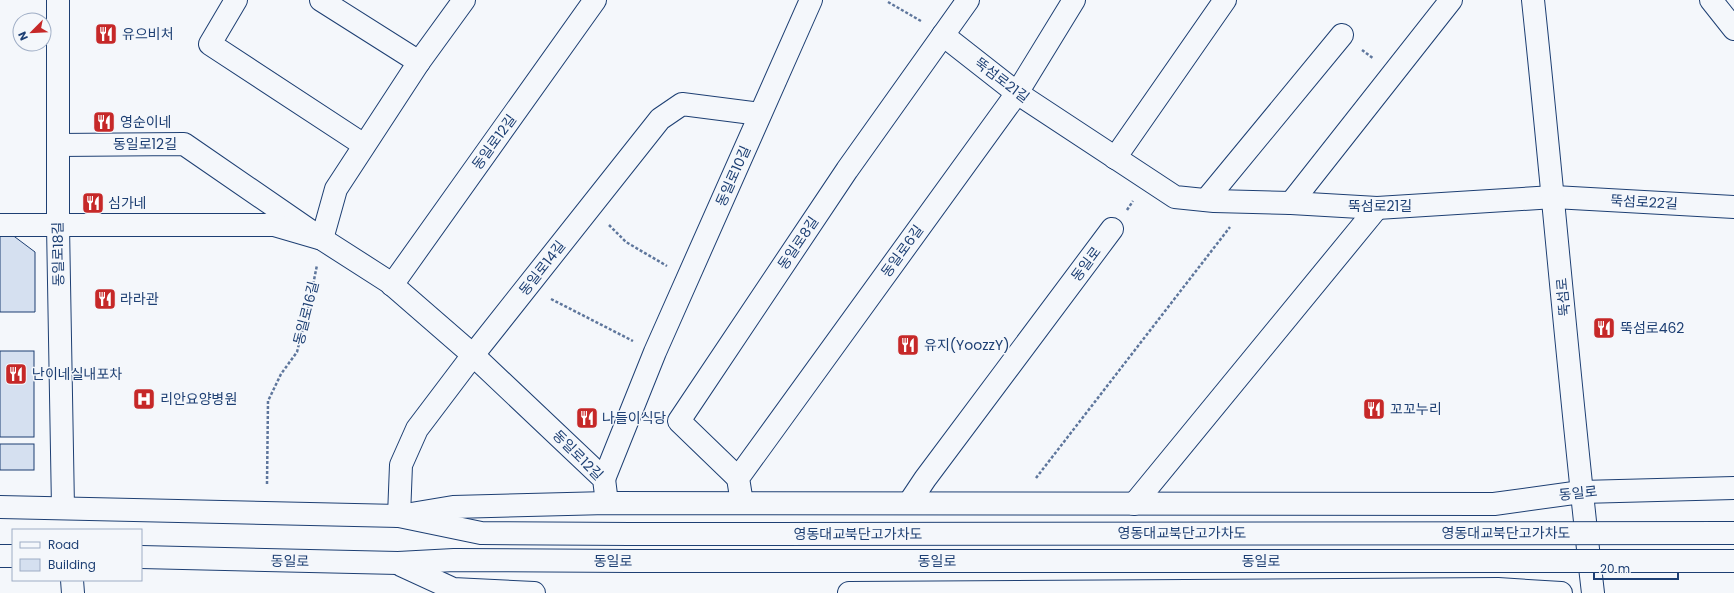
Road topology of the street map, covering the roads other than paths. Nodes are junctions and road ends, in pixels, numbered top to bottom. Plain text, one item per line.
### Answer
1 (58, 0) edge
2 (236, 0) edge
3 (321, 0) edge
4 (464, 0) edge
5 (595, 0) edge
6 (811, 0) edge
7 (968, 0) edge
8 (1074, 0) edge
9 (1225, 0) edge
10 (1451, 0) edge
11 (1533, 0) edge
12 (1711, 0) edge
13 (1734, 29) edge
14 (944, 35) junction
15 (1342, 35) road end
16 (419, 62) junction
17 (1017, 93) junction
18 (760, 114) junction
19 (58, 145) junction
20 (364, 145) junction
21 (1115, 158) junction
22 (1554, 197) junction
23 (1206, 200) junction
24 (1291, 203) junction
25 (1734, 207) edge
26 (1377, 208) junction
27 (0, 225) edge
28 (58, 226) junction
29 (1112, 229) road end
30 (322, 239) junction
31 (392, 284) junction
32 (473, 355) junction
33 (738, 478) junction
34 (604, 479) junction
35 (1734, 488) edge
36 (1581, 492) junction
37 (742, 502) junction
38 (607, 503) junction
39 (909, 503) junction
40 (1134, 504) junction
41 (0, 507) edge
42 (63, 508) junction
43 (399, 516) junction
44 (1734, 533) edge
45 (630, 534) joint
46 (0, 556) edge
47 (12, 556) edge
48 (142, 558) edge
49 (1734, 561) edge
50 (398, 563) junction
51 (72, 581) edge
52 (73, 593) edge
53 (534, 593) edge
54 (849, 593) edge
55 (1561, 593) edge
56 (1593, 593) edge

1 - 19 street, 동일로18길
2 - 20 street
3 - 16 street
4 - 16 street
5 - 31 street, 동일로12길
6 - 18 street, 동일로10길
7 - 14 street, 동일로8길
8 - 17 street, 동일로6길
9 - 21 street
10 - 24 street
11 - 22 street, 뚝섬로
12 - 13 street
14 - 17 street, 뚝섬로21길
14 - 33 street, 동일로8길
15 - 23 street
16 - 20 street
17 - 21 street, 뚝섬로21길
17 - 33 street, 동일로6길
18 - 32 street, 동일로14길
18 - 34 street, 동일로10길
19 - 28 street, 동일로18길
19 - 30 street, 동일로12길
20 - 30 street
21 - 23 street, 뚝섬로21길
22 - 25 street, 뚝섬로22길
22 - 26 street, 뚝섬로21길
22 - 36 street, 뚝섬로
23 - 24 street, 뚝섬로21길
24 - 26 street, 뚝섬로21길
26 - 40 street
27 - 28 street, 동일로12길
28 - 30 street, 동일로12길
28 - 42 street, 동일로18길
29 - 39 street, 동일로
30 - 31 street, 동일로12길
31 - 32 street, 동일로12길
32 - 34 street, 동일로12길
32 - 43 street, 동일로14길
33 - 37 street
34 - 38 street, 동일로12길
35 - 36 street, 동일로
36 - 40 street, 동일로
36 - 56 street, 뚝섬로
37 - 38 street, 동일로
37 - 39 street, 동일로
38 - 43 street, 동일로
39 - 40 street, 동일로
41 - 42 street, 동일로
42 - 43 street, 동일로
43 - 45 street, 동일로
44 - 45 street, 영동대교북단고가차도, bridge
46 - 47 street
48 - 50 street, 동일로
49 - 50 street, 동일로, bridge
50 - 53 street
51 - 52 street
54 - 55 street

